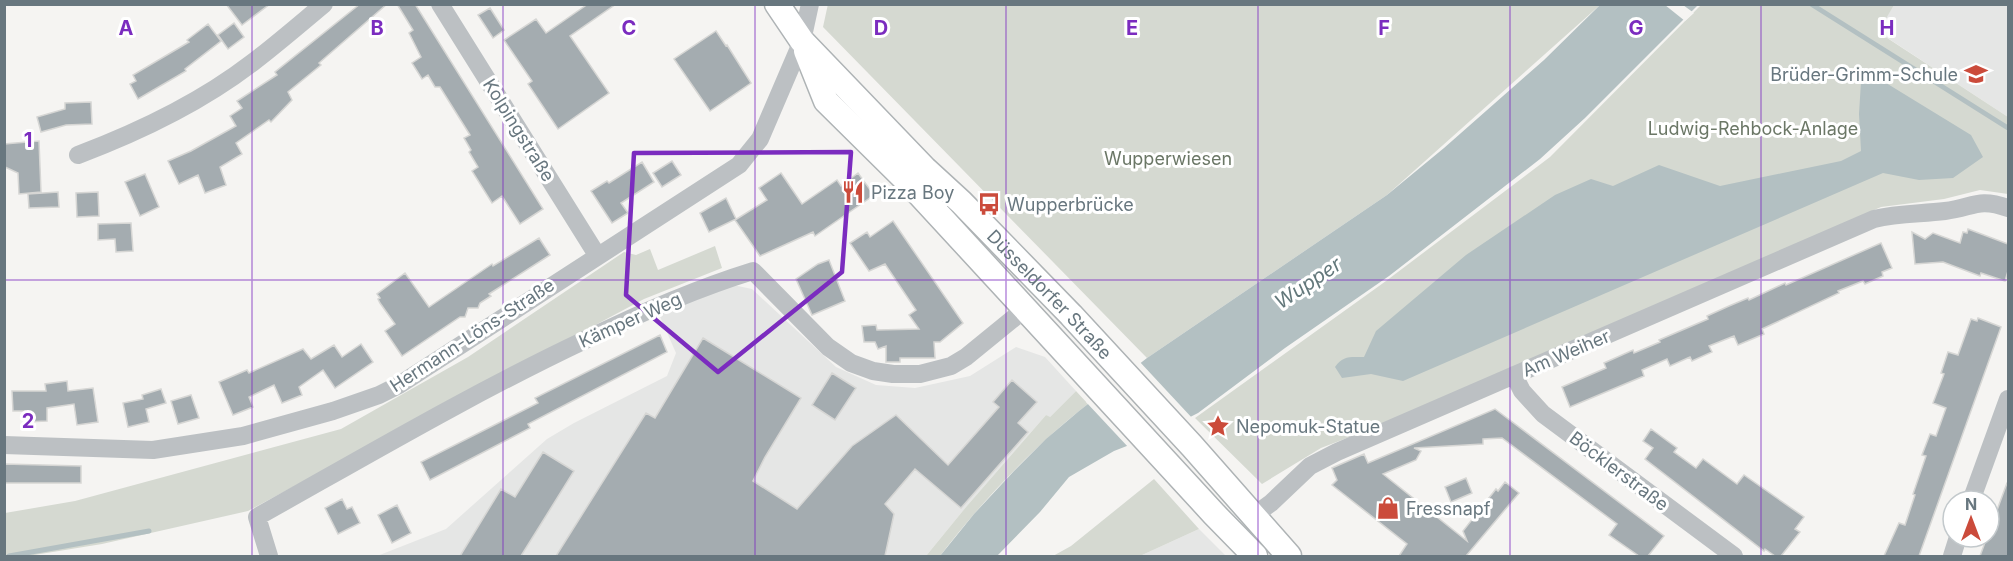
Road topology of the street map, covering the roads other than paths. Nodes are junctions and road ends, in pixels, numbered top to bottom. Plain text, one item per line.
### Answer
1 (324, 4) edge
2 (440, 4) edge
3 (777, 4) edge
4 (810, 4) edge
5 (802, 41) junction
6 (78, 155) dead end
7 (2008, 208) edge
8 (597, 255) junction
9 (1048, 291) junction
10 (1025, 309) junction
11 (1514, 375) junction
12 (2008, 399) edge
13 (4, 445) edge
14 (1975, 489) edge
15 (1254, 516) junction
16 (1245, 553) edge
17 (269, 556) edge
18 (1289, 556) edge
19 (1734, 556) edge

1 - 6 street
2 - 8 street, Kolpingstraße
3 - 5 main road, Düsseldorfer Straße
4 - 5 street, Hermann-Löns-Straße
5 - 8 street, Hermann-Löns-Straße
5 - 9 main road, Düsseldorfer Straße
5 - 10 main road, Düsseldorfer Straße
7 - 11 street, Am Weiher
8 - 13 street, Hermann-Löns-Straße
9 - 10 main road
9 - 15 main road, Düsseldorfer Straße
10 - 16 main road, Düsseldorfer Straße
10 - 17 street, Kämper Weg
11 - 15 street, Am Weiher
11 - 19 street, Böcklerstraße
12 - 14 street
15 - 18 main road, Düsseldorfer Straße

